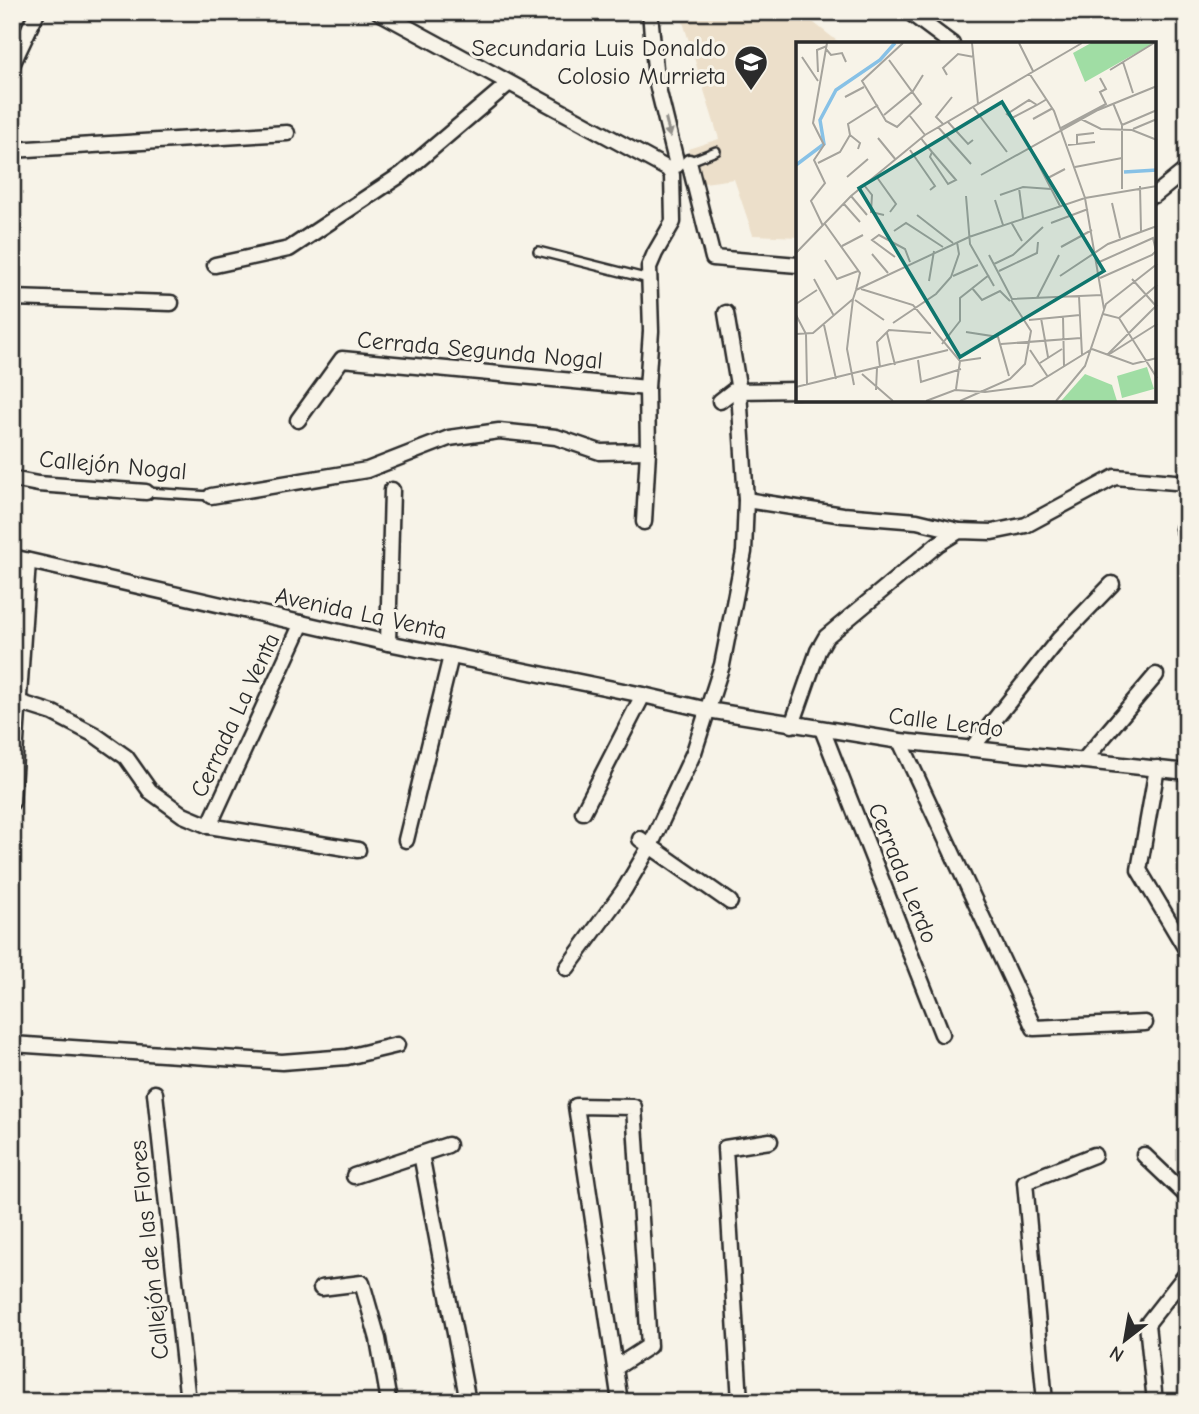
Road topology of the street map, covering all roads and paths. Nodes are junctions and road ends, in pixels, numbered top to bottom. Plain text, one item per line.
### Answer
1 (37, 12) edge
2 (379, 12) edge
3 (650, 12) edge
4 (909, 12) edge
5 (949, 42) edge
6 (12, 65) edge
7 (508, 84) junction
8 (286, 133) dead end
9 (12, 150) edge
10 (716, 151) dead end
11 (678, 165) junction
12 (1187, 169) edge
13 (1157, 193) edge
14 (537, 251) dead end
15 (215, 265) dead end
16 (796, 265) edge
17 (650, 279) junction
18 (12, 298) edge
19 (171, 303) dead end
20 (726, 313) dead end
21 (646, 388) junction
22 (796, 390) edge
23 (739, 391) junction
24 (720, 401) dead end
25 (298, 420) dead end
26 (648, 451) junction
27 (12, 479) edge
28 (1187, 483) edge
29 (392, 490) dead end
30 (146, 492) joint
31 (211, 496) joint
32 (746, 500) junction
33 (644, 522) dead end
34 (959, 531) junction
35 (12, 557) edge
36 (28, 561) junction
37 (1112, 584) dead end
38 (302, 624) junction
39 (388, 643) junction
40 (451, 656) junction
41 (1156, 675) dead end
42 (643, 695) junction
43 (18, 702) junction
44 (705, 710) junction
45 (792, 725) junction
46 (822, 729) junction
47 (900, 741) junction
48 (972, 748) junction
49 (1084, 760) junction
50 (1157, 768) junction
51 (1187, 772) edge
52 (13, 779) edge
53 (12, 802) edge
54 (583, 812) dead end
55 (209, 826) junction
56 (406, 839) dead end
57 (645, 842) junction
58 (358, 850) dead end
59 (730, 902) dead end
60 (1187, 951) edge
61 (567, 968) dead end
62 (1146, 1023) dead end
63 (942, 1034) dead end
64 (12, 1044) edge
65 (397, 1045) dead end
66 (155, 1093) dead end
67 (770, 1141) dead end
68 (448, 1145) dead end
69 (421, 1154) junction
70 (1094, 1155) dead end
71 (1144, 1155) dead end
72 (354, 1176) dead end
73 (1187, 1196) edge
74 (1187, 1273) edge
75 (321, 1288) dead end
76 (615, 1368) junction
77 (188, 1402) edge
78 (389, 1402) edge
79 (468, 1402) edge
80 (620, 1402) edge
81 (740, 1402) edge
82 (1045, 1402) edge
83 (1155, 1402) edge

1 - 6 street
2 - 7 street
3 -> 11 street
4 - 5 street
7 - 11 street
7 - 15 street
8 - 9 street
10 - 11 lane
11 - 16 street
11 - 17 street
12 - 13 street
14 - 17 lane
17 - 21 street
18 - 19 street
20 - 23 street
21 - 25 street, Cerrada Segunda Nogal
21 - 26 street
22 - 23 street
23 - 24 street
23 - 32 street
26 - 31 street
26 - 33 street
27 - 30 street, Callejón Nogal
28 - 34 street
29 - 39 street
30 - 31 lane, Callejón Nogal
32 - 34 street
32 - 44 street
34 - 45 street
35 - 36 street, Avenida La Venta
36 - 38 street, Avenida La Venta
36 - 43 street
37 - 48 street
38 - 39 street, Avenida La Venta
38 - 55 street, Cerrada La Venta
39 - 40 street, Avenida La Venta
40 - 42 street, Avenida La Venta
40 - 56 street
41 - 49 street
42 - 44 street, Avenida La Venta
42 - 54 street
43 - 52 street
43 - 55 street
44 - 45 street, Calle Lerdo
44 - 57 street
45 - 46 street, Calle Lerdo
46 - 47 street, Calle Lerdo
46 - 63 street, Cerrada Lerdo
47 - 48 street, Calle Lerdo
47 - 62 street
48 - 49 street, Calle Lerdo
49 - 50 street, Calle Lerdo
50 - 51 street, Calle Lerdo
50 - 60 street
52 - 53 street
55 - 58 street
57 - 59 street
57 - 61 street
64 - 65 street
66 - 77 street, Callejón de las Flores
67 - 81 street
68 - 69 street
69 - 72 street
69 - 79 street
70 - 82 street
71 - 73 street
74 - 83 street
75 - 78 street
76 - 76 street
76 - 80 street

